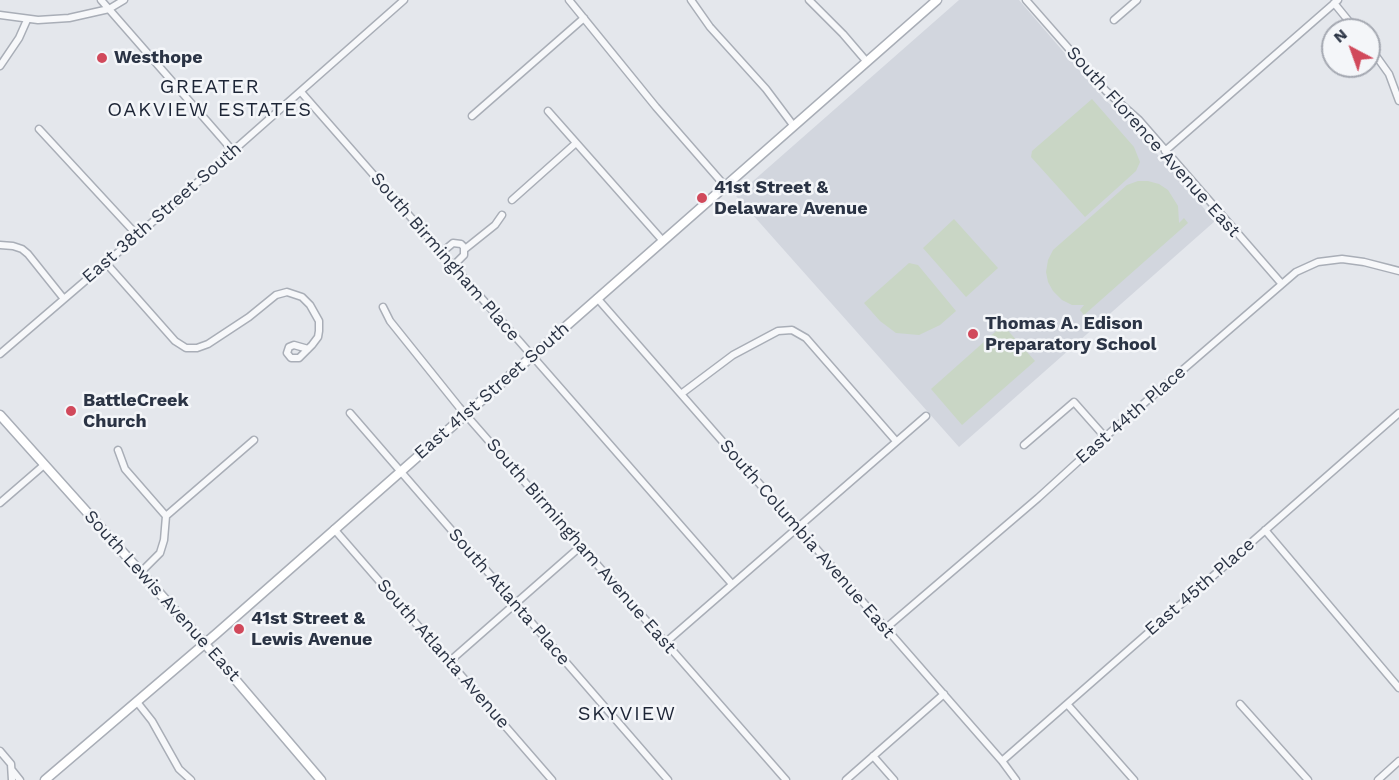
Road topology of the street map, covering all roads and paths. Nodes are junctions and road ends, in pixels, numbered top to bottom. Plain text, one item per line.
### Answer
1 (101, 0) edge
2 (124, 0) edge
3 (404, 0) edge
4 (569, 0) edge
5 (691, 0) edge
6 (809, 0) edge
7 (937, 0) edge
8 (1026, 0) edge
9 (1137, 0) edge
10 (1336, 2) edge
11 (109, 9) junction
12 (0, 15) edge
13 (584, 18) junction
14 (1347, 18) edge
15 (27, 20) junction
16 (1114, 20) dead end
17 (867, 62) junction
18 (1381, 63) edge
19 (0, 66) edge
20 (301, 92) junction
21 (1399, 100) edge
22 (548, 111) dead end
23 (472, 116) dead end
24 (793, 125) junction
25 (39, 129) dead end
26 (576, 142) junction
27 (233, 151) junction
28 (1165, 151) junction
29 (725, 186) junction
30 (512, 200) dead end
31 (502, 215) dead end
32 (137, 235) junction
33 (663, 241) junction
34 (0, 245) edge
35 (465, 249) junction
36 (441, 252) junction
37 (106, 263) junction
38 (453, 266) junction
39 (1399, 271) edge
40 (1281, 283) junction
41 (597, 298) junction
42 (64, 299) junction
43 (383, 307) dead end
44 (308, 349) dead end
45 (0, 354) edge
46 (532, 356) junction
47 (681, 394) junction
48 (350, 413) dead end
49 (1399, 413) edge
50 (465, 414) junction
51 (0, 415) edge
52 (926, 416) dead end
53 (1106, 437) junction
54 (254, 440) dead end
55 (896, 441) junction
56 (1024, 445) dead end
57 (118, 450) dead end
58 (44, 465) junction
59 (400, 471) junction
60 (0, 503) edge
61 (166, 516) junction
62 (798, 528) junction
63 (334, 529) junction
64 (1264, 530) junction
65 (581, 546) junction
66 (141, 572) junction
67 (732, 584) junction
68 (515, 604) junction
69 (886, 628) junction
70 (666, 643) junction
71 (205, 644) junction
72 (450, 661) junction
73 (1399, 688) edge
74 (944, 694) junction
75 (137, 702) junction
76 (1067, 704) junction
77 (1240, 704) dead end
78 (0, 751) edge
79 (873, 756) junction
80 (1002, 761) junction
81 (1399, 761) edge
82 (179, 769) junction
83 (12, 770) junction
84 (12, 780) edge
85 (20, 780) edge
86 (45, 780) edge
87 (182, 780) edge
88 (191, 780) edge
89 (321, 780) edge
90 (552, 780) edge
91 (668, 780) edge
92 (786, 780) edge
93 (846, 780) edge
94 (894, 780) edge
95 (1016, 780) edge
96 (1134, 780) edge
97 (1308, 780) edge
98 (1378, 780) edge

1 - 11 street
2 - 11 street
3 - 20 street, East 38th Street South
4 - 13 street
5 - 24 street
6 - 17 street
7 - 17 main road, East 41st Street South
8 - 28 street, South Florence Avenue East
9 - 16 street
10 - 14 street
10 - 28 street
11 - 15 street
11 - 27 street
12 - 15 street
13 - 23 street
13 - 29 street
15 - 19 street
17 - 24 main road, East 41st Street South
18 - 21 street
20 - 27 street, East 38th Street South
20 - 36 street, South Birmingham Place
22 - 26 street
24 - 29 main road, East 41st Street South
25 - 32 street
26 - 30 street
26 - 33 street
27 - 32 street, East 38th Street South
28 - 40 street, South Florence Avenue East
29 - 33 main road, East 41st Street South
31 - 35 street
32 - 37 street, East 38th Street South
33 - 41 main road, East 41st Street South
34 - 42 street
35 - 36 street
35 - 38 street
36 - 38 street, South Birmingham Place
37 - 42 street, East 38th Street South
37 - 44 street
38 - 46 street, South Birmingham Place
39 - 40 street, East 44th Place
40 - 53 street, East 44th Place
41 - 46 main road, East 41st Street South
41 - 47 street, South Columbia Avenue East
42 - 45 street, East 38th Street South
43 - 50 street, South Birmingham Avenue East
46 - 50 main road, East 41st Street South
46 - 67 street, South Birmingham Place
47 - 55 street
47 - 62 street, South Columbia Avenue East
48 - 59 street, South Atlanta Place
49 - 64 street, East 45th Place
50 - 59 main road, East 41st Street South
50 - 65 street, South Birmingham Avenue East
51 - 58 main road, South Lewis Avenue East
52 - 55 street
53 - 56 street
53 - 69 street, East 44th Place
54 - 61 street
55 - 62 street
57 - 61 street
58 - 60 street
58 - 66 main road, South Lewis Avenue East
59 - 63 main road, East 41st Street South
59 - 68 street, South Atlanta Place
61 - 66 street
62 - 67 street
62 - 69 street, South Columbia Avenue East
63 - 71 main road, East 41st Street South
63 - 72 street, South Atlanta Avenue
64 - 73 street
64 - 76 street, East 45th Place
65 - 68 street
65 - 70 street, South Birmingham Avenue East
66 - 71 main road, South Lewis Avenue East
67 - 70 street
68 - 72 street
68 - 91 street, South Atlanta Place
69 - 74 street, South Columbia Avenue East
70 - 92 street, South Birmingham Avenue East
71 - 75 main road, East 41st Street South
71 - 89 main road, South Lewis Avenue East
72 - 90 street, South Atlanta Avenue
74 - 79 street
74 - 80 street, South Columbia Avenue East
75 - 82 street
75 - 86 main road, East 41st Street South
76 - 80 street, East 45th Place
76 - 96 street
77 - 97 street
78 - 83 street
79 - 93 street
79 - 94 street
80 - 95 street, South Columbia Avenue East
81 - 98 street
82 - 87 street
82 - 88 street
83 - 84 street
83 - 85 street

